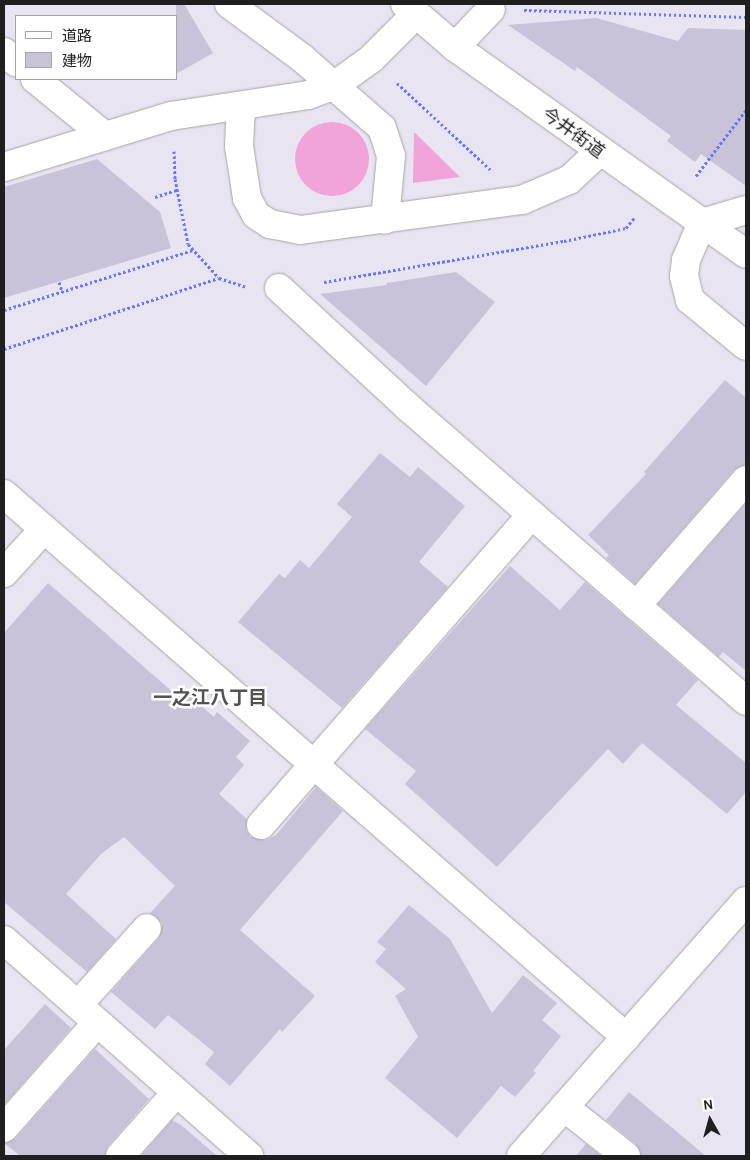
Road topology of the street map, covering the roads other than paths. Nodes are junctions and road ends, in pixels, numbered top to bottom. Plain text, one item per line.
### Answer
1 (229, 4) edge
2 (410, 9) edge
3 (491, 9) road end
4 (455, 47) junction
5 (4, 52) edge
6 (15, 61) edge
7 (36, 80) edge
8 (334, 85) junction
9 (241, 107) junction
10 (105, 136) junction
11 (599, 152) junction
12 (4, 167) edge
13 (746, 210) edge
14 (385, 220) junction
15 (702, 223) junction
16 (746, 254) edge
17 (279, 288) dead end
18 (746, 346) edge
19 (746, 480) edge
20 (4, 494) edge
21 (531, 515) junction
22 (44, 529) junction
23 (4, 573) edge
24 (636, 606) junction
25 (746, 701) edge
26 (313, 764) junction
27 (261, 825) dead end
28 (746, 901) edge
29 (147, 928) dead end
30 (4, 940) edge
31 (87, 1014) junction
32 (626, 1037) junction
33 (176, 1093) junction
34 (564, 1107) junction
35 (4, 1128) edge
36 (120, 1156) edge
37 (249, 1156) edge
38 (521, 1156) edge
39 (626, 1156) edge

1 - 8 street
2 - 4 street, 今井街道
2 - 8 street
3 - 4 street
4 - 11 street, 今井街道
5 - 6 street
7 - 10 street
8 - 9 street
8 - 14 street
9 - 10 street
9 - 14 street
10 - 12 street
11 - 14 street
11 - 15 street, 今井街道
13 - 15 street
15 - 16 street, 今井街道
15 - 18 street
17 - 21 street
19 - 24 street
20 - 22 street
21 - 24 street
21 - 26 street
22 - 23 street
22 - 26 street
24 - 25 street
26 - 27 street
26 - 32 street
28 - 32 street
29 - 31 street
30 - 31 street
31 - 33 street
31 - 35 street
32 - 34 street
33 - 36 street
33 - 37 street
34 - 38 street
34 - 39 street

